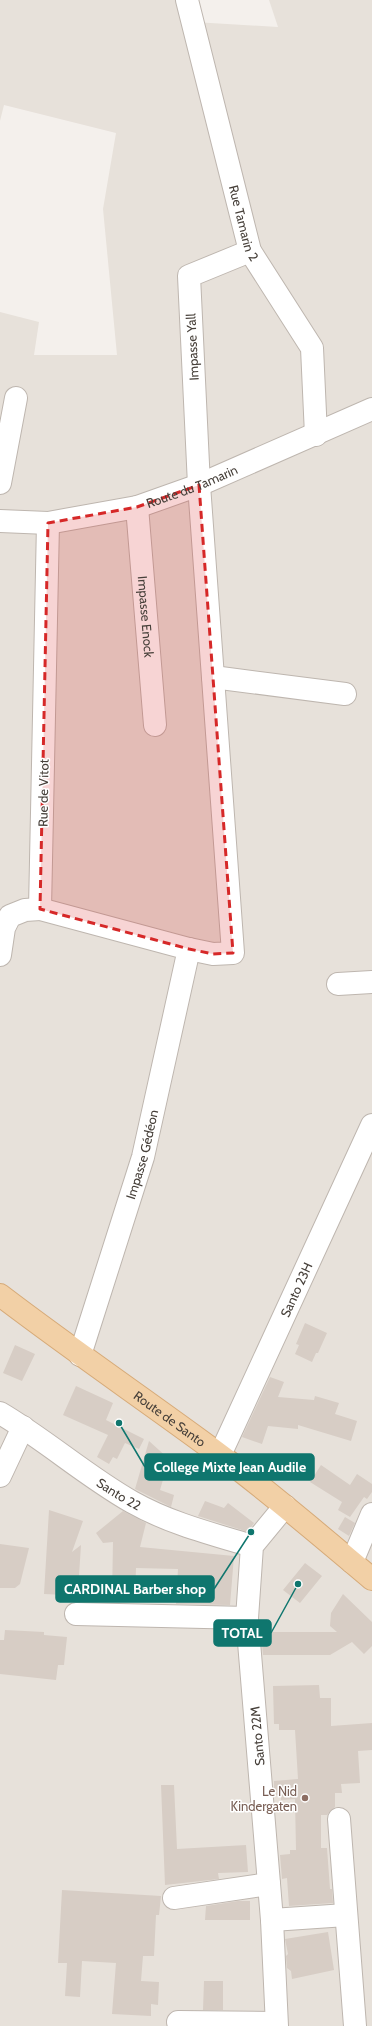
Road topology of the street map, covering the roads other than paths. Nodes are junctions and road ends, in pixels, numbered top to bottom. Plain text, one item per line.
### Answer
1 (187, 0) edge
2 (250, 251) junction
3 (16, 398) dead end
4 (372, 409) edge
5 (316, 435) junction
6 (0, 482) edge
7 (199, 485) junction
8 (137, 507) junction
9 (0, 521) edge
10 (48, 523) junction
11 (213, 677) junction
12 (345, 694) dead end
13 (155, 725) dead end
14 (40, 909) junction
15 (189, 949) junction
16 (0, 955) edge
17 (372, 982) edge
18 (338, 984) dead end
19 (372, 1125) edge
20 (0, 1295) edge
21 (80, 1355) junction
22 (0, 1413) edge
23 (23, 1427) junction
24 (220, 1455) junction
25 (0, 1476) edge
26 (285, 1506) junction
27 (372, 1514) edge
28 (252, 1546) junction
29 (352, 1562) junction
30 (372, 1579) edge
31 (76, 1614) dead end
32 (247, 1618) junction
33 (339, 1819) dead end
34 (269, 1884) junction
35 (174, 1898) dead end
36 (346, 1915) junction
37 (272, 1920) junction
38 (178, 2022) dead end
39 (276, 2024) edge
40 (356, 2026) edge

1 - 2 street, Rue Tamarin 2
2 - 5 street, Rue Tamarin 2
2 - 7 street, Impasse Yall
3 - 6 street
4 - 5 street, Route du Tamarin
5 - 7 street, Route du Tamarin
7 - 8 street, Route du Tamarin
7 - 11 street
8 - 10 street, Route du Tamarin
8 - 13 street, Impasse Enock
9 - 10 street, Route du Tamarin
10 - 14 street, Rue de Vitot
11 - 12 street
11 - 15 street
14 - 15 street
14 - 16 street
15 - 21 street, Impasse Gédéon
17 - 18 street
19 - 24 street, Santo 23H
20 - 21 main road, Route de Santo
21 - 24 main road, Route de Santo
22 - 23 street, Santo 22
23 - 25 street
23 - 28 street, Santo 22
24 - 26 main road, Route de Santo
26 - 28 street
26 - 29 main road, Route de Santo
27 - 29 street
28 - 32 street, Santo 22M
29 - 30 main road, Route de Santo
31 - 32 street
32 - 34 street, Santo 22M
33 - 36 street
34 - 35 street
34 - 37 street, Santo 22M
36 - 37 street
36 - 40 street
37 - 39 street, Santo 22M
38 - 39 street

